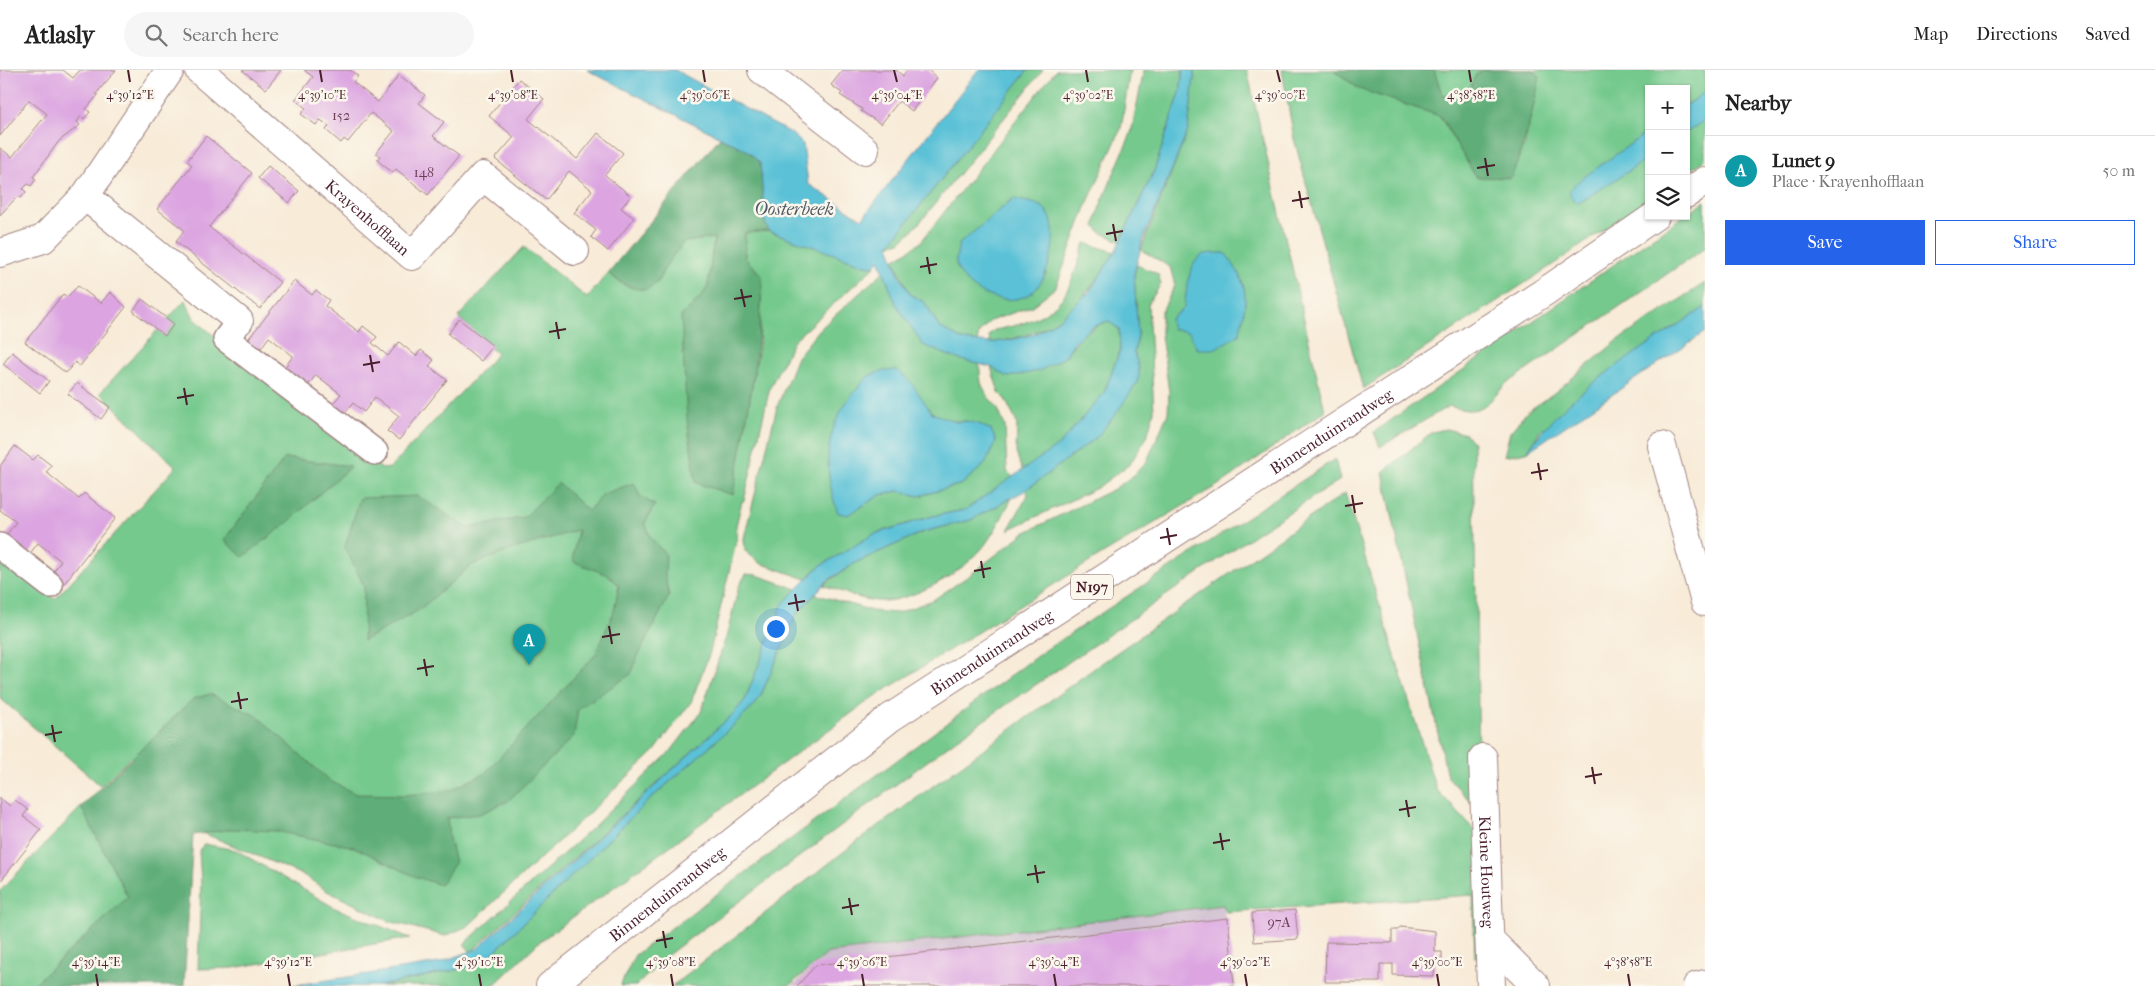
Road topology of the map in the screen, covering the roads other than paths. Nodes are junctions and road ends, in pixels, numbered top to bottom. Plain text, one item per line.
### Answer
1 (170, 70) edge
2 (199, 70) edge
3 (762, 70) edge
4 (865, 150) dead end
5 (1705, 181) edge
6 (1690, 191) edge
7 (85, 196) junction
8 (1648, 220) edge
9 (575, 251) dead end
10 (0, 253) edge
11 (240, 321) joint
12 (1662, 446) dead end
13 (375, 452) dead end
14 (0, 546) edge
15 (50, 585) dead end
16 (1705, 602) edge
17 (1484, 758) dead end
18 (1490, 940) junction
19 (1705, 984) edge
20 (550, 986) edge
21 (1491, 986) edge
22 (1536, 986) edge
23 (1697, 986) edge

1 - 7 street
2 - 9 street, Krayenhofflaan
3 - 4 street
5 - 6 street
7 - 10 street
7 - 11 street
8 - 20 street, Binnenduinrandweg / N197
11 - 13 street
12 - 16 street
14 - 15 street
17 - 18 street, Kleine Houtweg
18 - 21 street, Kleine Houtweg
18 - 22 street
19 - 23 street

